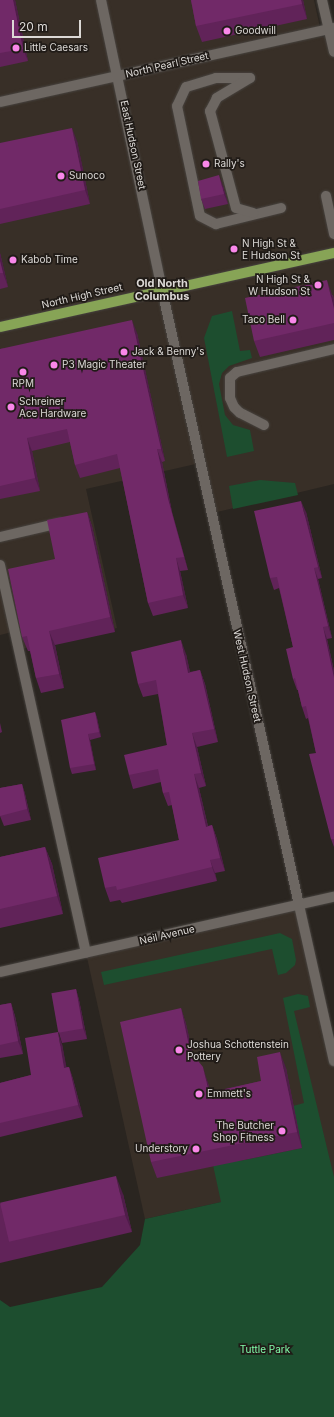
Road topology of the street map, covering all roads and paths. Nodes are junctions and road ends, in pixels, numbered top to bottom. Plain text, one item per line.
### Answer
1 (101, 0) edge
2 (322, 0) edge
3 (331, 28) edge
4 (334, 52) edge
5 (118, 76) junction
6 (0, 102) edge
7 (326, 196) dead end
8 (281, 208) dead end
9 (259, 213) junction
10 (334, 234) edge
11 (334, 253) edge
12 (162, 290) junction
13 (0, 327) edge
14 (334, 349) edge
15 (264, 425) dead end
16 (74, 520) edge
17 (0, 536) edge
18 (0, 565) edge
19 (334, 897) edge
20 (299, 905) junction
21 (86, 953) junction
22 (0, 972) edge
23 (333, 1048) edge
24 (334, 1061) edge

1 - 5 street, East Hudson Street
2 - 3 street
3 - 4 street
3 - 5 street, North Pearl Street
5 - 6 street, North Pearl Street
5 - 12 street, East Hudson Street
7 - 10 street
8 - 9 street
9 - 9 street
11 - 12 main road, North High Street
12 - 13 main road, North High Street
12 - 20 street, West Hudson Street
14 - 15 street
16 - 17 street
18 - 21 street
19 - 20 street, Neil Avenue
20 - 21 street, Neil Avenue
20 - 23 street, West Hudson Street
21 - 22 street, Neil Avenue
23 - 24 street, West Hudson Street

